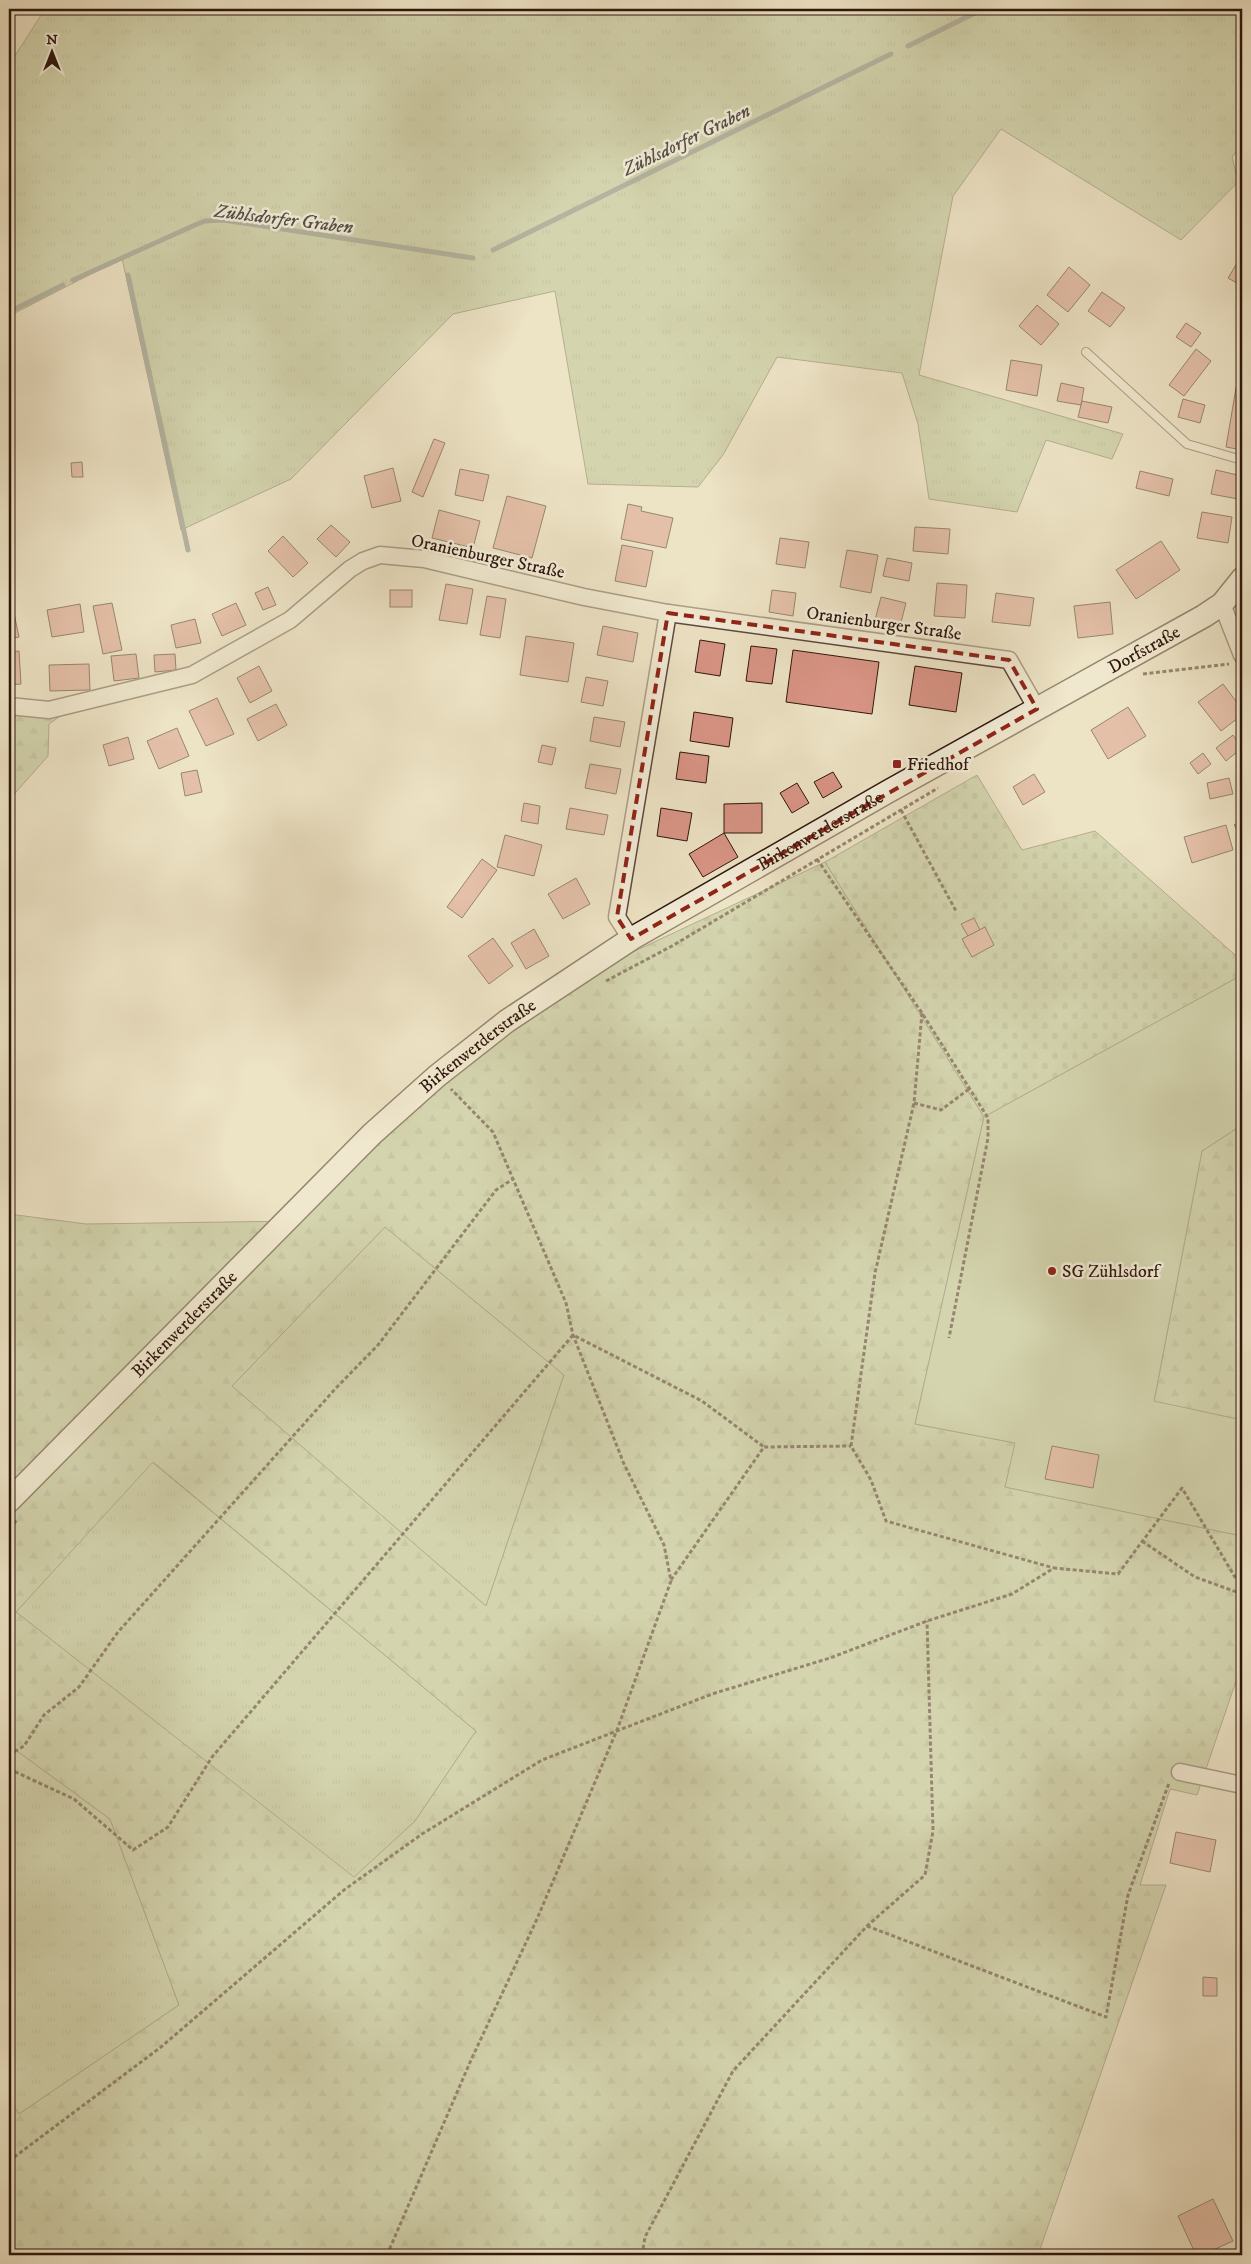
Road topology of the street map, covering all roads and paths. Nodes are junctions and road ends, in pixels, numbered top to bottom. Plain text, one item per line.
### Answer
1 (1086, 352) dead end
2 (1242, 460) edge
3 (1242, 579) edge
4 (1222, 604) junction
5 (668, 613) junction
6 (1237, 659) edge
7 (1137, 674) dead end
8 (9, 706) edge
9 (1037, 709) junction
10 (890, 791) junction
11 (805, 840) junction
12 (818, 860) junction
13 (956, 911) dead end
14 (630, 940) junction
15 (599, 986) dead end
16 (922, 1014) junction
17 (456, 1081) dead end
18 (969, 1089) junction
19 (914, 1103) junction
20 (513, 1179) junction
21 (573, 1335) junction
22 (948, 1338) dead end
23 (851, 1446) junction
24 (764, 1447) junction
25 (15, 1508) edge
26 (9, 1528) edge
27 (1142, 1541) junction
28 (1054, 1568) junction
29 (671, 1581) junction
30 (1242, 1589) edge
31 (1242, 1594) edge
32 (927, 1621) junction
33 (617, 1730) junction
34 (9, 1755) edge
35 (9, 1769) edge
36 (1180, 1772) joint
37 (1242, 1785) edge
38 (867, 1926) junction
39 (9, 2161) edge
40 (387, 2255) edge
41 (642, 2255) edge

1 - 2 lane
3 - 4 street, Dorfstraße
4 - 6 street
4 - 9 street, Dorfstraße
5 - 8 street, Oranienburger Straße
5 - 9 street, Oranienburger Straße
5 - 14 street
6 - 7 path
9 - 10 street, Birkenwerderstraße
10 - 11 street, Birkenwerderstraße
10 - 13 path
11 - 12 path
11 - 14 street, Birkenwerderstraße
12 - 15 path
12 - 16 path
14 - 25 street, Birkenwerderstraße
16 - 18 path
16 - 19 path
17 - 20 path
18 - 19 path
18 - 22 path
19 - 23 path
20 - 21 path
20 - 34 path
21 - 24 path
21 - 29 path
21 - 35 path
23 - 24 path
23 - 28 path
24 - 29 path
25 - 26 path
27 - 28 path
27 - 30 path
27 - 31 path
28 - 32 path
29 - 33 path
32 - 33 path
32 - 38 path
33 - 39 path
33 - 40 path
36 - 37 street
36 - 38 path
38 - 41 path

